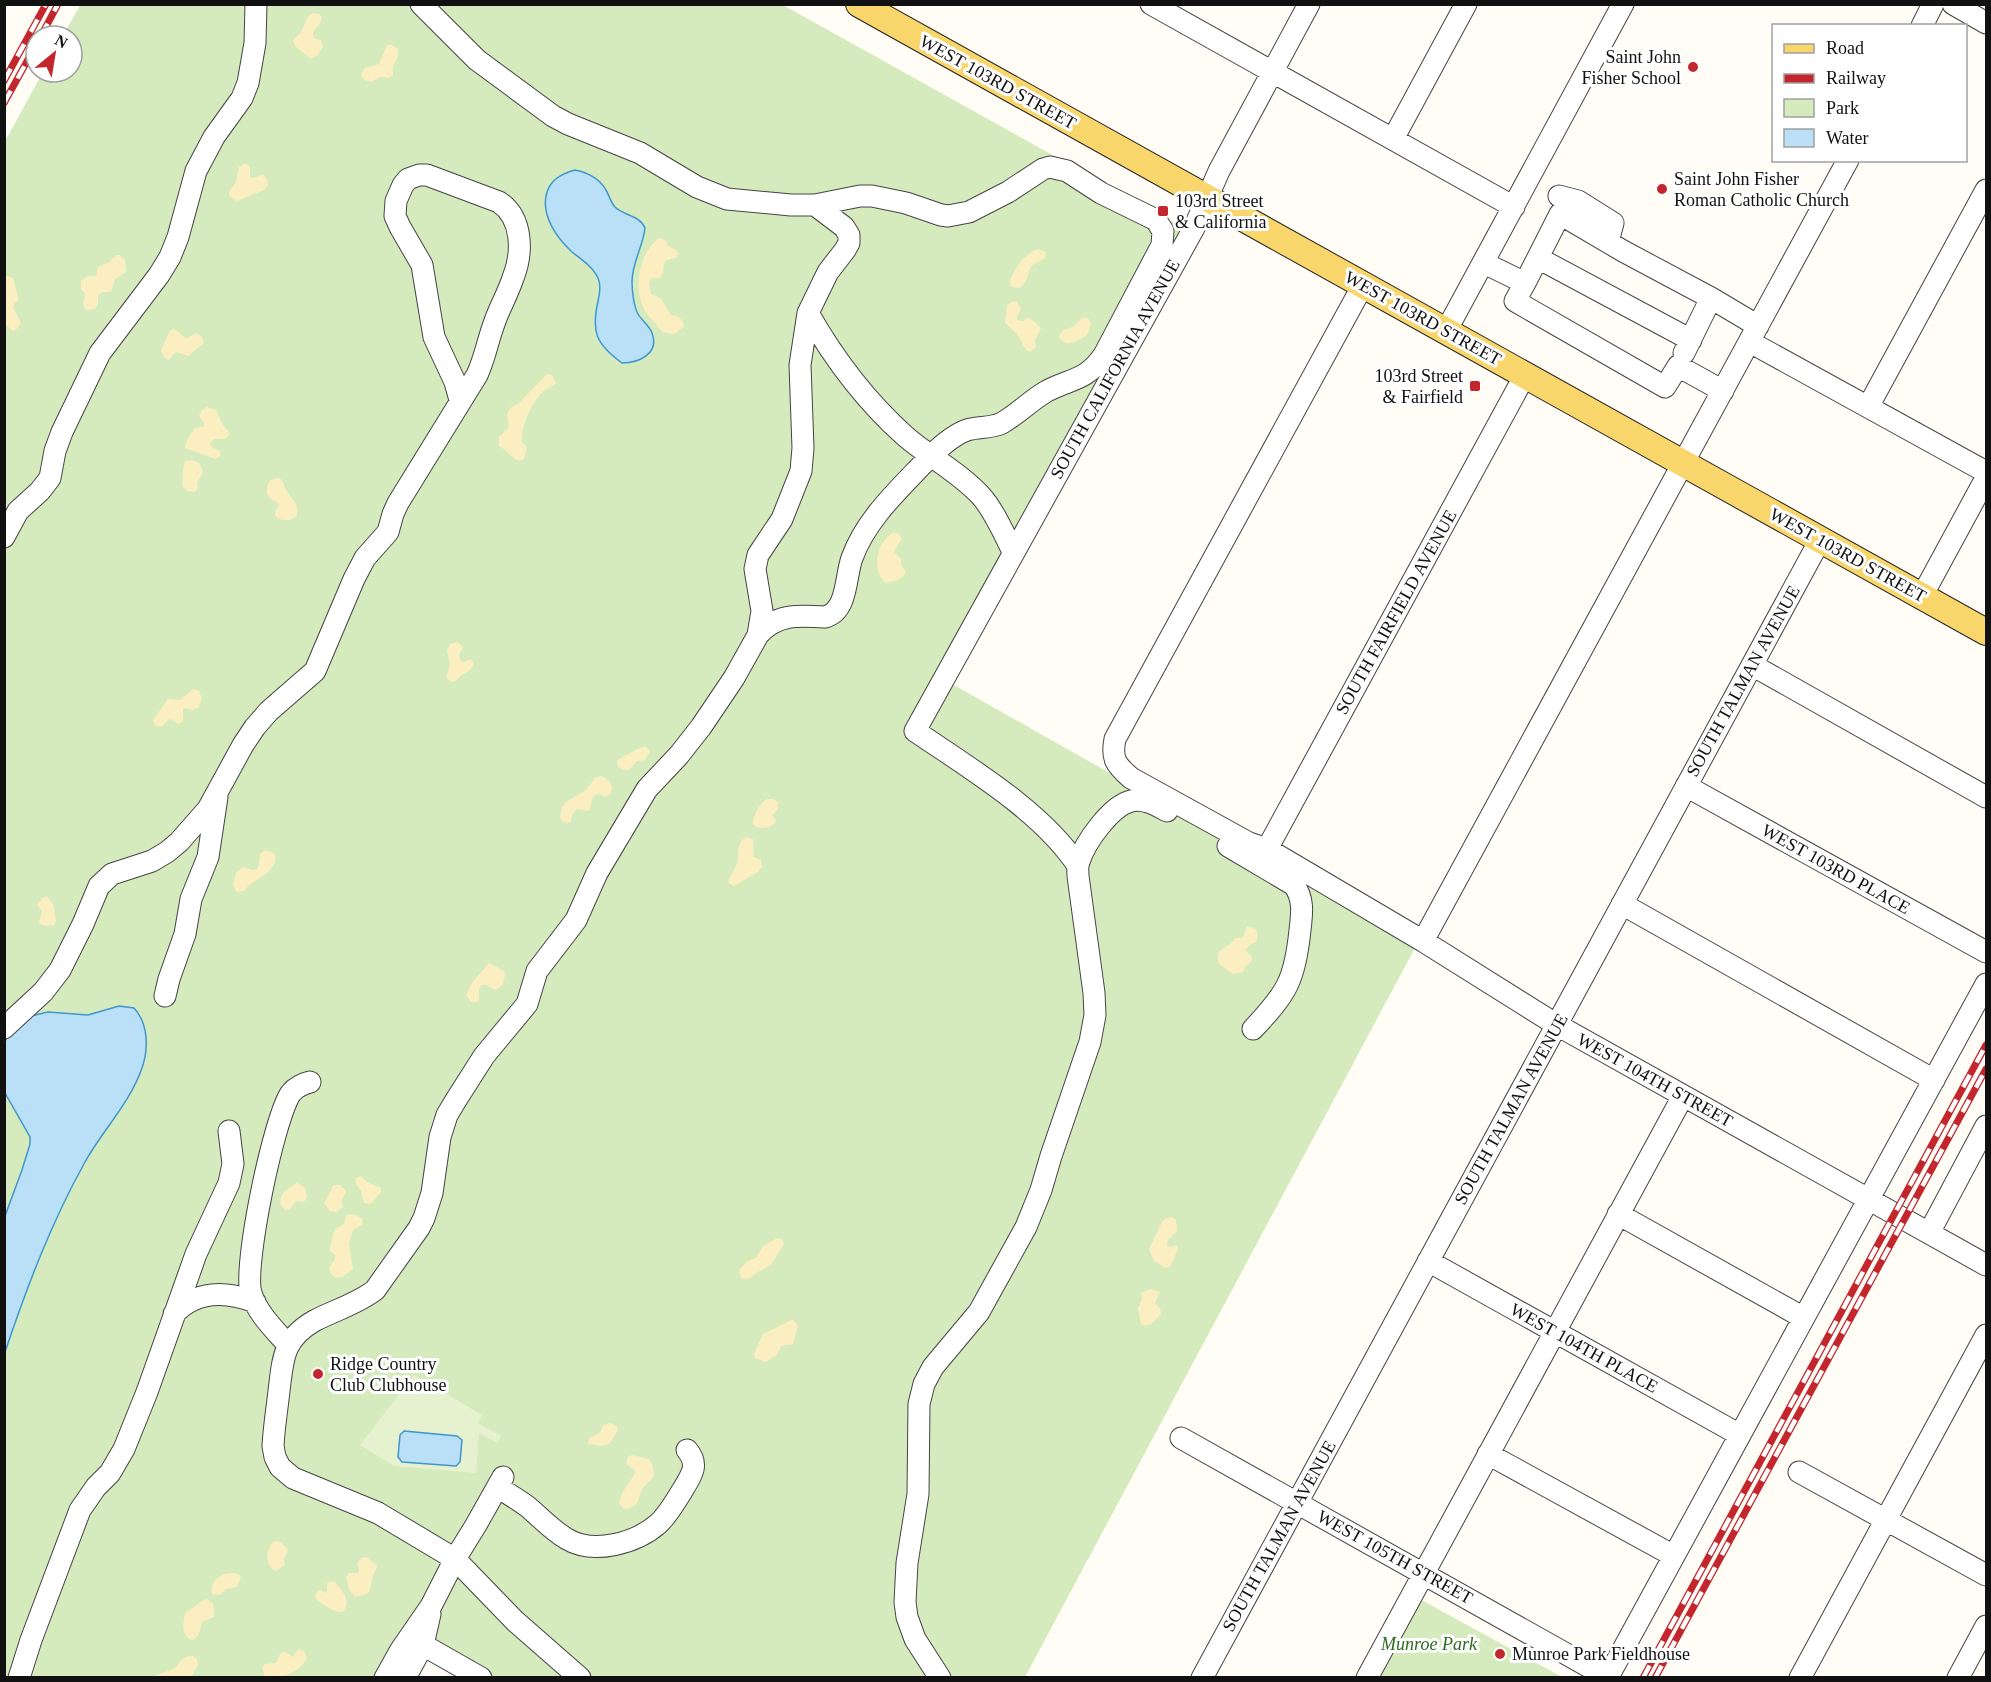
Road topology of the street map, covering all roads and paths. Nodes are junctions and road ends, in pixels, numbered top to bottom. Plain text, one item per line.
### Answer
1 (256, 4) edge
2 (421, 4) edge
3 (859, 4) edge
4 (1309, 4) edge
5 (1466, 4) edge
6 (1623, 4) edge
7 (1933, 4) edge
8 (1953, 4) edge
9 (1160, 7) edge
10 (1986, 23) edge
11 (1923, 24) edge
12 (1272, 72) junction
13 (1393, 139) junction
14 (1847, 162) edge
15 (1529, 179) junction
16 (1986, 190) edge
17 (1206, 198) junction
18 (815, 205) junction
19 (1560, 205) junction
20 (1514, 207) junction
21 (1538, 258) junction
22 (1484, 263) junction
23 (1525, 283) junction
24 (1363, 285) junction
25 (1711, 298) junction
26 (808, 313) junction
27 (1446, 331) junction
28 (1754, 334) junction
29 (1690, 340) junction
30 (1678, 366) junction
31 (1525, 375) junction
32 (1723, 392) junction
33 (460, 400) junction
34 (1868, 407) junction
35 (931, 457) junction
36 (1684, 464) junction
37 (1986, 472) edge
38 (1986, 479) edge
39 (4, 537) edge
40 (1820, 540) junction
41 (1013, 552) junction
42 (1922, 596) junction
43 (1986, 632) edge
44 (758, 635) junction
45 (1752, 665) junction
46 (1686, 786) junction
47 (218, 793) junction
48 (1986, 797) edge
49 (1267, 849) junction
50 (1078, 866) junction
51 (1622, 904) junction
52 (1423, 941) junction
53 (1986, 952) edge
54 (1986, 984) edge
55 (165, 996) dead end
56 (1557, 1025) junction
57 (4, 1028) edge
58 (1253, 1029) dead end
59 (1934, 1080) junction
60 (310, 1082) dead end
61 (1683, 1096) junction
62 (1986, 1126) edge
63 (229, 1131) dead end
64 (1869, 1199) junction
65 (1618, 1214) junction
66 (1929, 1233) junction
67 (1428, 1261) junction
68 (1986, 1265) edge
69 (255, 1302) junction
70 (174, 1315) junction
71 (1804, 1318) junction
72 (1554, 1332) junction
73 (1986, 1335) edge
74 (288, 1345) junction
75 (1740, 1435) junction
76 (1181, 1438) dead end
77 (687, 1450) dead end
78 (1488, 1454) junction
79 (1799, 1472) dead end
80 (1297, 1502) junction
81 (1886, 1520) junction
82 (1674, 1556) junction
83 (454, 1559) junction
84 (1424, 1573) junction
85 (1986, 1575) edge
86 (431, 1606) junction
87 (1986, 1626) edge
88 (423, 1645) junction
89 (19, 1677) edge
90 (385, 1677) edge
91 (405, 1677) edge
92 (481, 1677) edge
93 (580, 1677) edge
94 (940, 1677) edge
95 (1202, 1677) edge
96 (1367, 1677) edge
97 (1608, 1677) edge
98 (1800, 1677) edge
99 (1958, 1677) edge

1 - 39 street
2 - 18 street
3 - 17 main road, WEST 103RD STREET
4 - 12 street, SOUTH CALIFORNIA AVENUE
5 - 13 street
6 - 15 street
7 - 11 street
8 - 10 street
9 - 12 street
12 - 13 street
12 - 17 street, SOUTH CALIFORNIA AVENUE
13 - 20 street
14 - 28 street
15 - 19 street
15 - 20 street
16 - 34 street
17 - 24 main road, WEST 103RD STREET
17 - 41 street, SOUTH CALIFORNIA AVENUE
18 - 26 street
18 - 35 street
19 - 21 street
19 - 25 street
20 - 22 street
21 - 23 street
21 - 29 street
22 - 23 street
22 - 27 street
23 - 30 street
24 - 27 main road, WEST 103RD STREET
24 - 49 street, WEST 104TH STREET
25 - 28 street
25 - 29 street
26 - 35 street
26 - 44 street
27 - 31 main road, WEST 103RD STREET
28 - 32 street
28 - 34 street
29 - 30 street
30 - 32 street
31 - 36 main road, WEST 103RD STREET
31 - 49 street, SOUTH FAIRFIELD AVENUE
32 - 36 street
33 - 33 street
33 - 47 street
34 - 37 street
35 - 41 street
35 - 44 street
36 - 40 main road, WEST 103RD STREET
36 - 52 street
38 - 42 street
40 - 42 main road, WEST 103RD STREET
40 - 45 street, SOUTH TALMAN AVENUE
41 - 50 street, SOUTH CALIFORNIA AVENUE
42 - 43 main road, WEST 103RD STREET
44 - 74 street
45 - 46 street, SOUTH TALMAN AVENUE
45 - 48 street
46 - 51 street, SOUTH TALMAN AVENUE
46 - 53 street, WEST 103RD PLACE
47 - 55 street
47 - 57 street
49 - 52 street, WEST 104TH STREET
50 - 58 street
50 - 94 street
51 - 56 street, SOUTH TALMAN AVENUE
51 - 59 street
52 - 56 street, WEST 104TH STREET
54 - 59 street
56 - 61 street, WEST 104TH STREET
56 - 67 street, SOUTH TALMAN AVENUE
59 - 64 street
60 - 69 street
61 - 64 street, WEST 104TH STREET
61 - 65 street
62 - 66 street
63 - 70 street
64 - 66 street, WEST 104TH STREET
64 - 71 street
65 - 71 street
65 - 72 street
66 - 68 street, WEST 104TH STREET
67 - 72 street, WEST 104TH PLACE
67 - 80 street, SOUTH TALMAN AVENUE
69 - 70 street
69 - 74 street
70 - 89 street
71 - 75 street
72 - 75 street, WEST 104TH PLACE
72 - 78 street
73 - 81 street
74 - 83 street
75 - 82 street
76 - 80 street, WEST 105TH STREET
77 - 83 street
78 - 82 street
78 - 84 street
79 - 81 street
80 - 84 street, WEST 105TH STREET
80 - 95 street, SOUTH TALMAN AVENUE
81 - 85 street
81 - 98 street
82 - 97 street
83 - 86 street
83 - 93 street
84 - 96 street
84 - 97 street, WEST 105TH STREET
86 - 88 street
86 - 90 street
87 - 99 street
88 - 91 street
88 - 92 street

